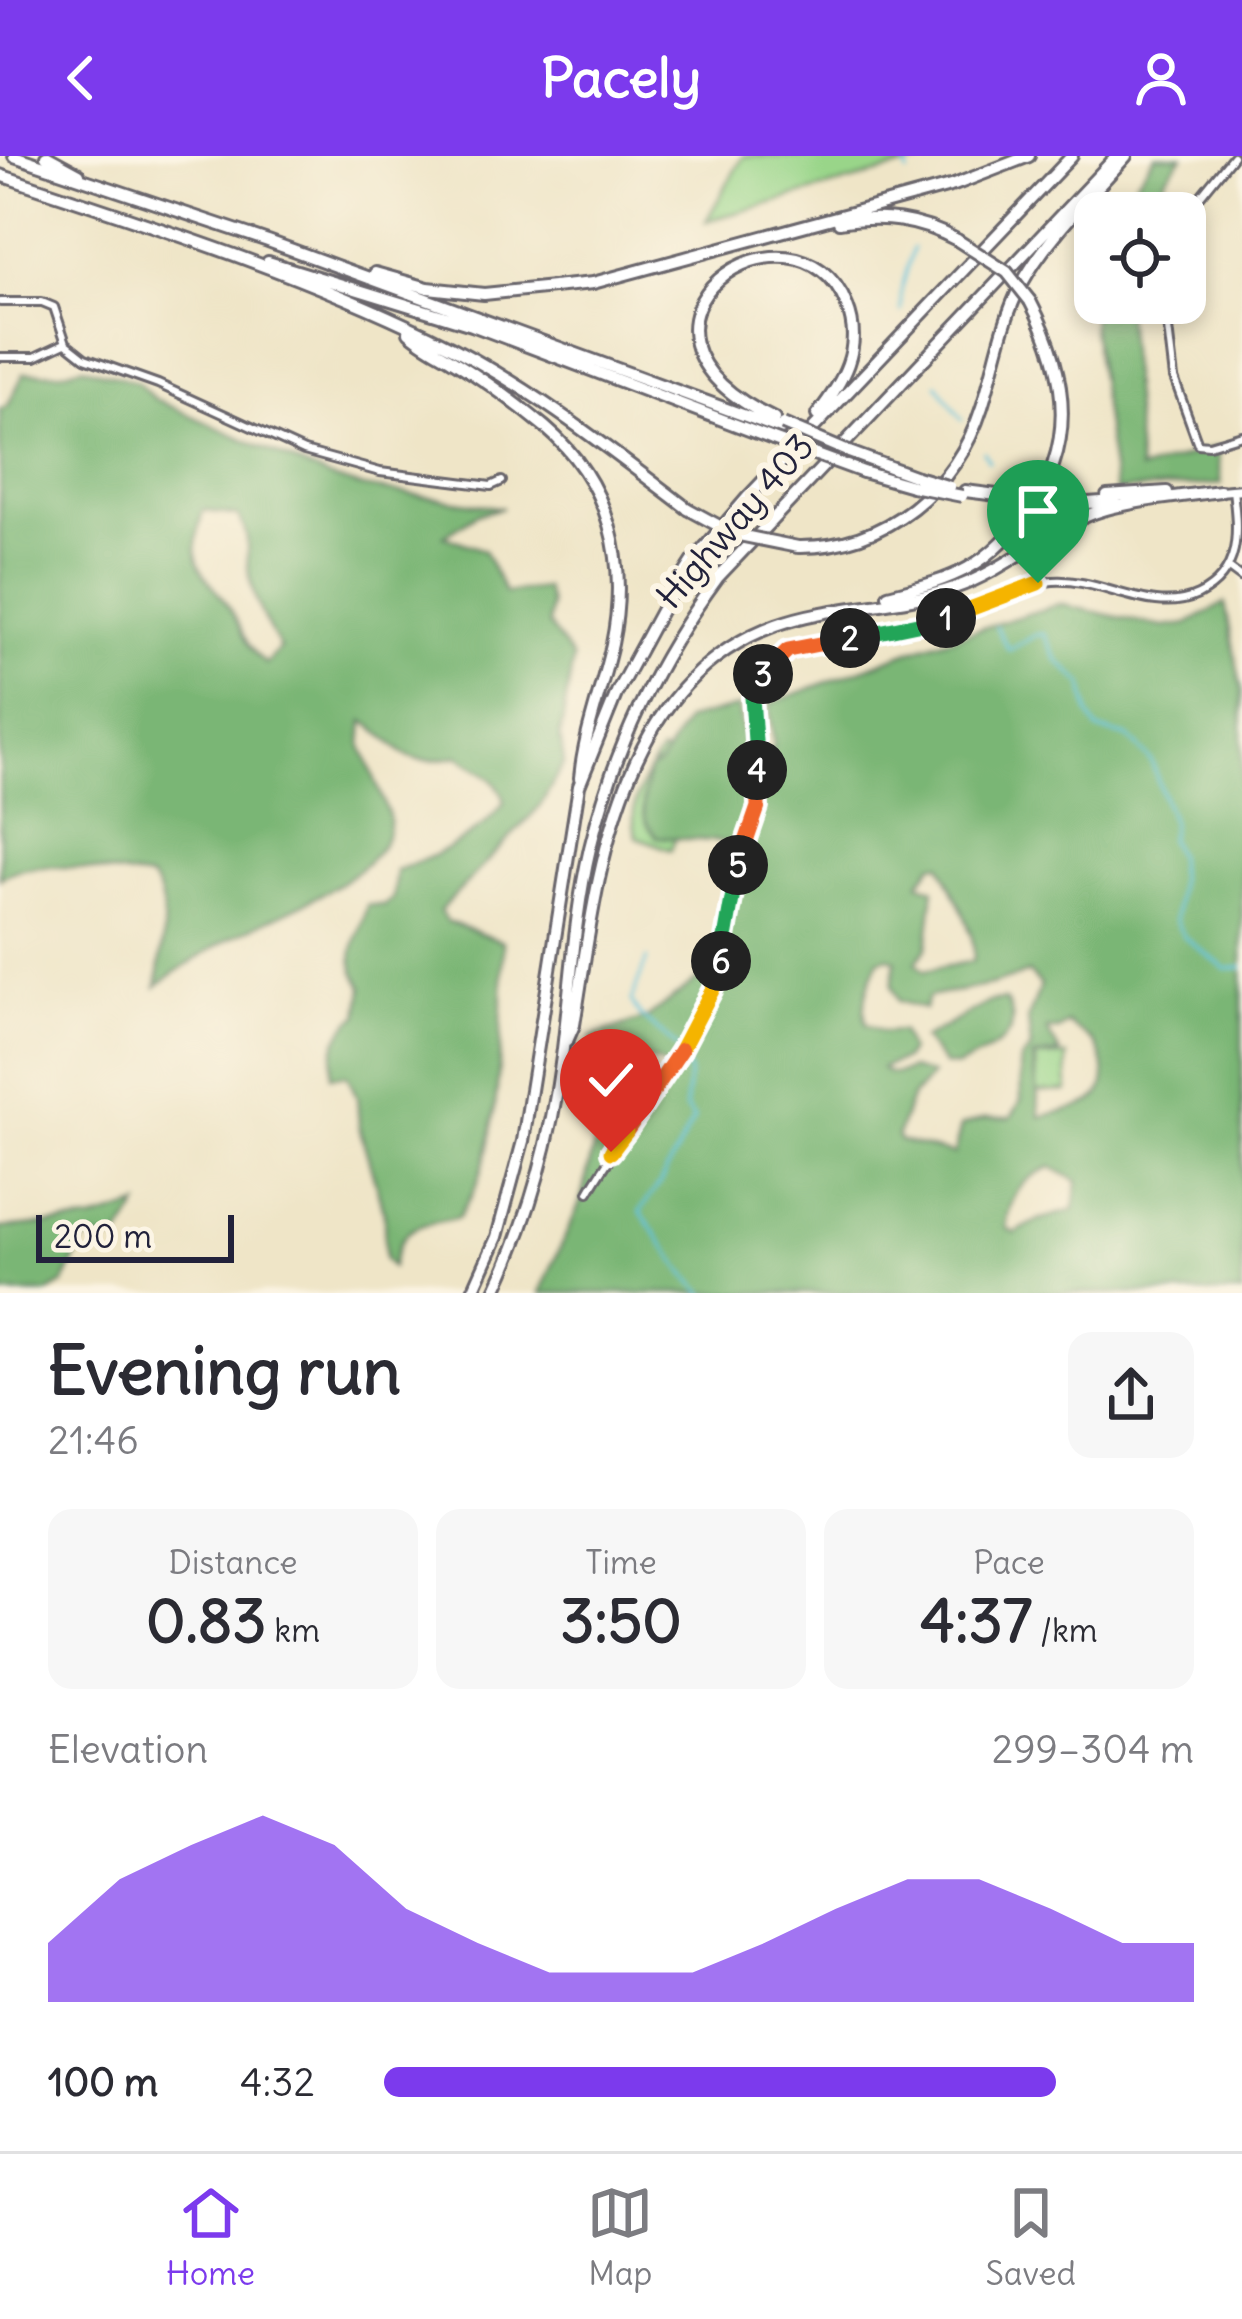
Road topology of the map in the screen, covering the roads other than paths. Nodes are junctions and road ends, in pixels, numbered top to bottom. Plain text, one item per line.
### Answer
1 (14, 156) edge
2 (46, 156) edge
3 (1029, 156) edge
4 (1072, 156) edge
5 (1117, 156) edge
6 (1126, 156) edge
7 (1233, 156) edge
8 (0, 175) edge
9 (87, 180) junction
10 (1203, 192) edge
11 (798, 227) junction
12 (268, 241) junction
13 (253, 260) junction
14 (0, 302) edge
15 (1168, 324) edge
16 (402, 326) junction
17 (66, 343) junction
18 (0, 357) edge
19 (779, 430) junction
20 (1242, 435) edge
21 (799, 443) junction
22 (502, 481) dead end
23 (914, 481) junction
24 (1231, 490) edge
25 (1161, 498) junction
26 (1060, 501) junction
27 (1230, 569) junction
28 (1242, 578) edge
29 (850, 607) junction
30 (579, 785) junction
31 (563, 1050) junction
32 (589, 1192) dead end
33 (472, 1293) edge
34 (494, 1293) edge

1 - 9 highway
2 - 9 highway
3 - 11 highway
4 - 21 highway, Highway 403
5 - 31 highway, Highway 403
6 - 16 highway, bridge
7 - 10 street
8 - 13 highway
9 - 12 highway
11 - 12 highway
11 - 29 highway, bridge
12 - 19 highway
13 - 16 highway
13 - 19 highway
14 - 17 street
15 - 20 street
16 - 30 highway
17 - 18 street
17 - 22 street
19 - 21 highway
19 - 23 highway, bridge
19 - 23 highway, bridge
21 - 30 highway, Highway 403
23 - 26 highway, bridge
24 - 25 highway
24 - 26 highway
24 - 27 street
25 - 26 highway
25 - 29 highway
27 - 28 street
27 - 32 street
29 - 31 highway
30 - 33 highway, Highway 403
31 - 34 highway, Highway 403

